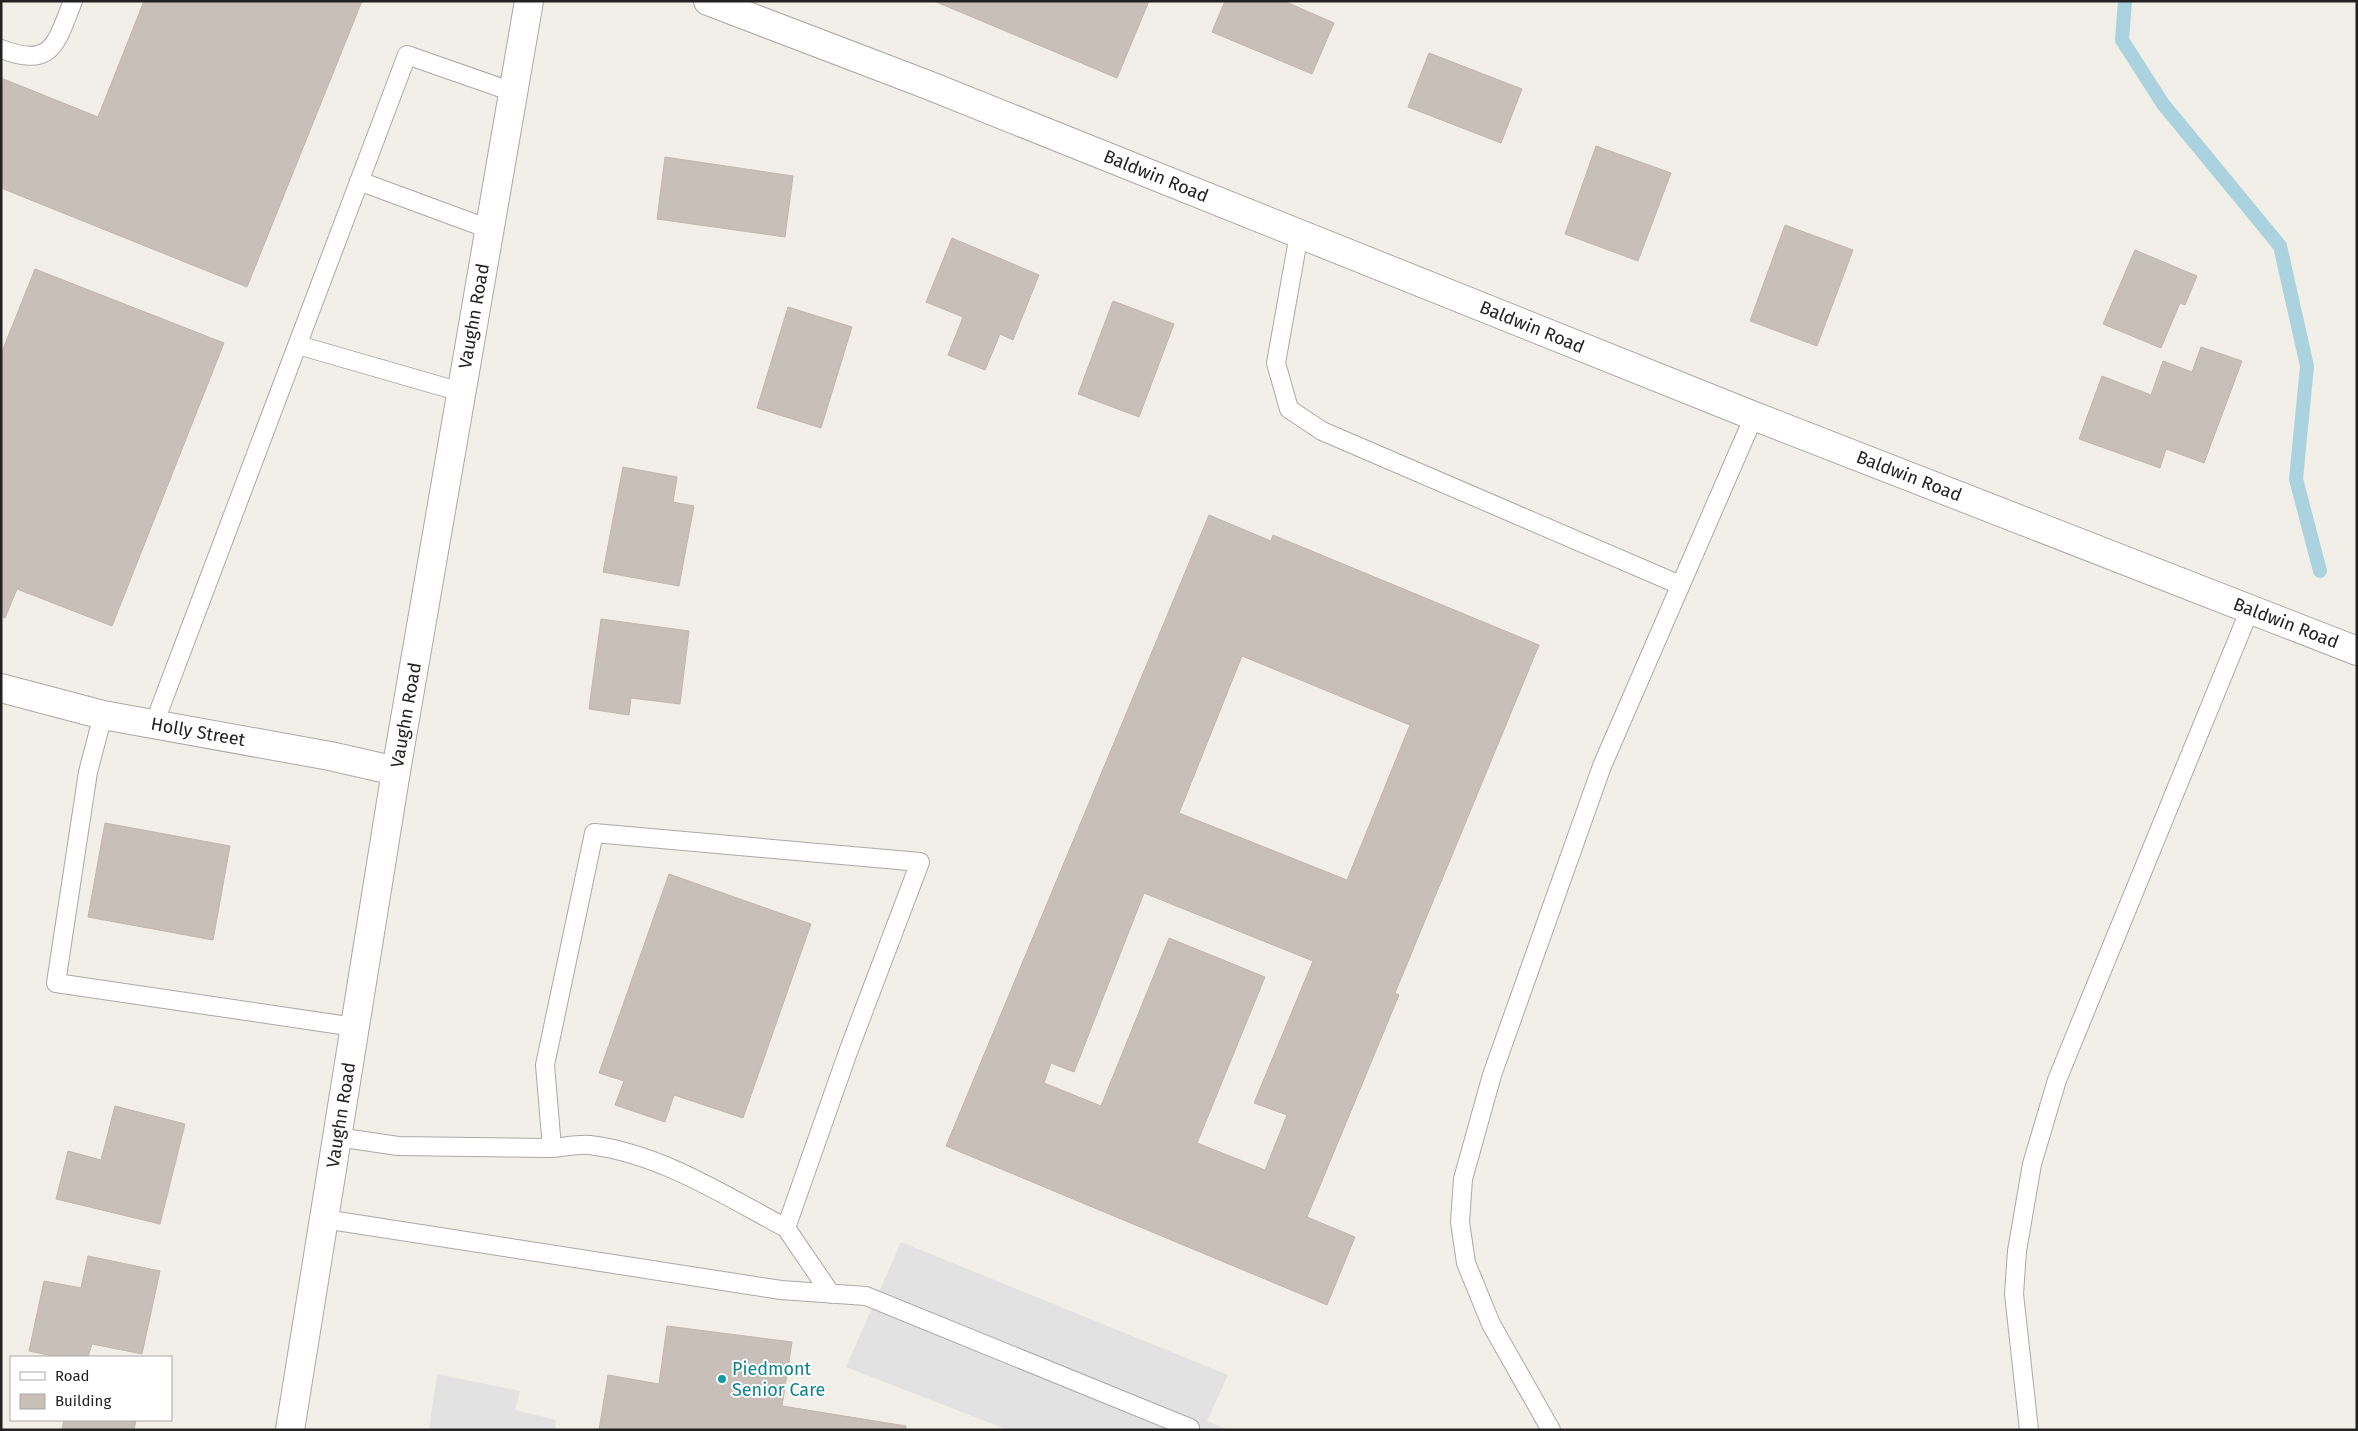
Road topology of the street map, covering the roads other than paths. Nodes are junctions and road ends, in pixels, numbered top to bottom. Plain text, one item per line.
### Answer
1 (73, 1) edge
2 (529, 1) edge
3 (708, 1) edge
4 (1, 49) edge
5 (513, 92) junction
6 (359, 181) junction
7 (489, 229) junction
8 (1299, 234) junction
9 (298, 345) junction
10 (461, 392) junction
11 (1754, 416) junction
12 (1680, 585) junction
13 (2250, 609) junction
14 (2357, 651) edge
15 (1, 688) edge
16 (104, 715) junction
17 (154, 724) junction
18 (396, 771) junction
19 (355, 1027) junction
20 (337, 1137) junction
21 (552, 1148) junction
22 (324, 1219) junction
23 (786, 1228) junction
24 (831, 1294) junction
25 (290, 1430) edge
26 (1189, 1430) edge
27 (1551, 1430) edge
28 (2029, 1430) edge

1 - 4 lane
2 - 5 street, Vaughn Road
3 - 8 street, Baldwin Road
5 - 6 lane
5 - 7 street, Vaughn Road
6 - 7 lane
6 - 9 lane
7 - 10 street, Vaughn Road
8 - 11 street, Baldwin Road
8 - 12 lane
9 - 10 lane
9 - 17 lane
10 - 18 street, Vaughn Road
11 - 12 lane
11 - 13 street, Baldwin Road
12 - 27 lane
13 - 14 street, Baldwin Road
13 - 28 lane
15 - 16 street, Holly Street
16 - 17 street, Holly Street
16 - 19 lane
17 - 18 street, Holly Street
18 - 19 street, Vaughn Road
19 - 20 street, Vaughn Road
20 - 21 lane
20 - 22 street, Vaughn Road
21 - 23 lane
21 - 23 lane
22 - 24 lane
22 - 25 street, Vaughn Road
23 - 24 lane
24 - 26 lane

